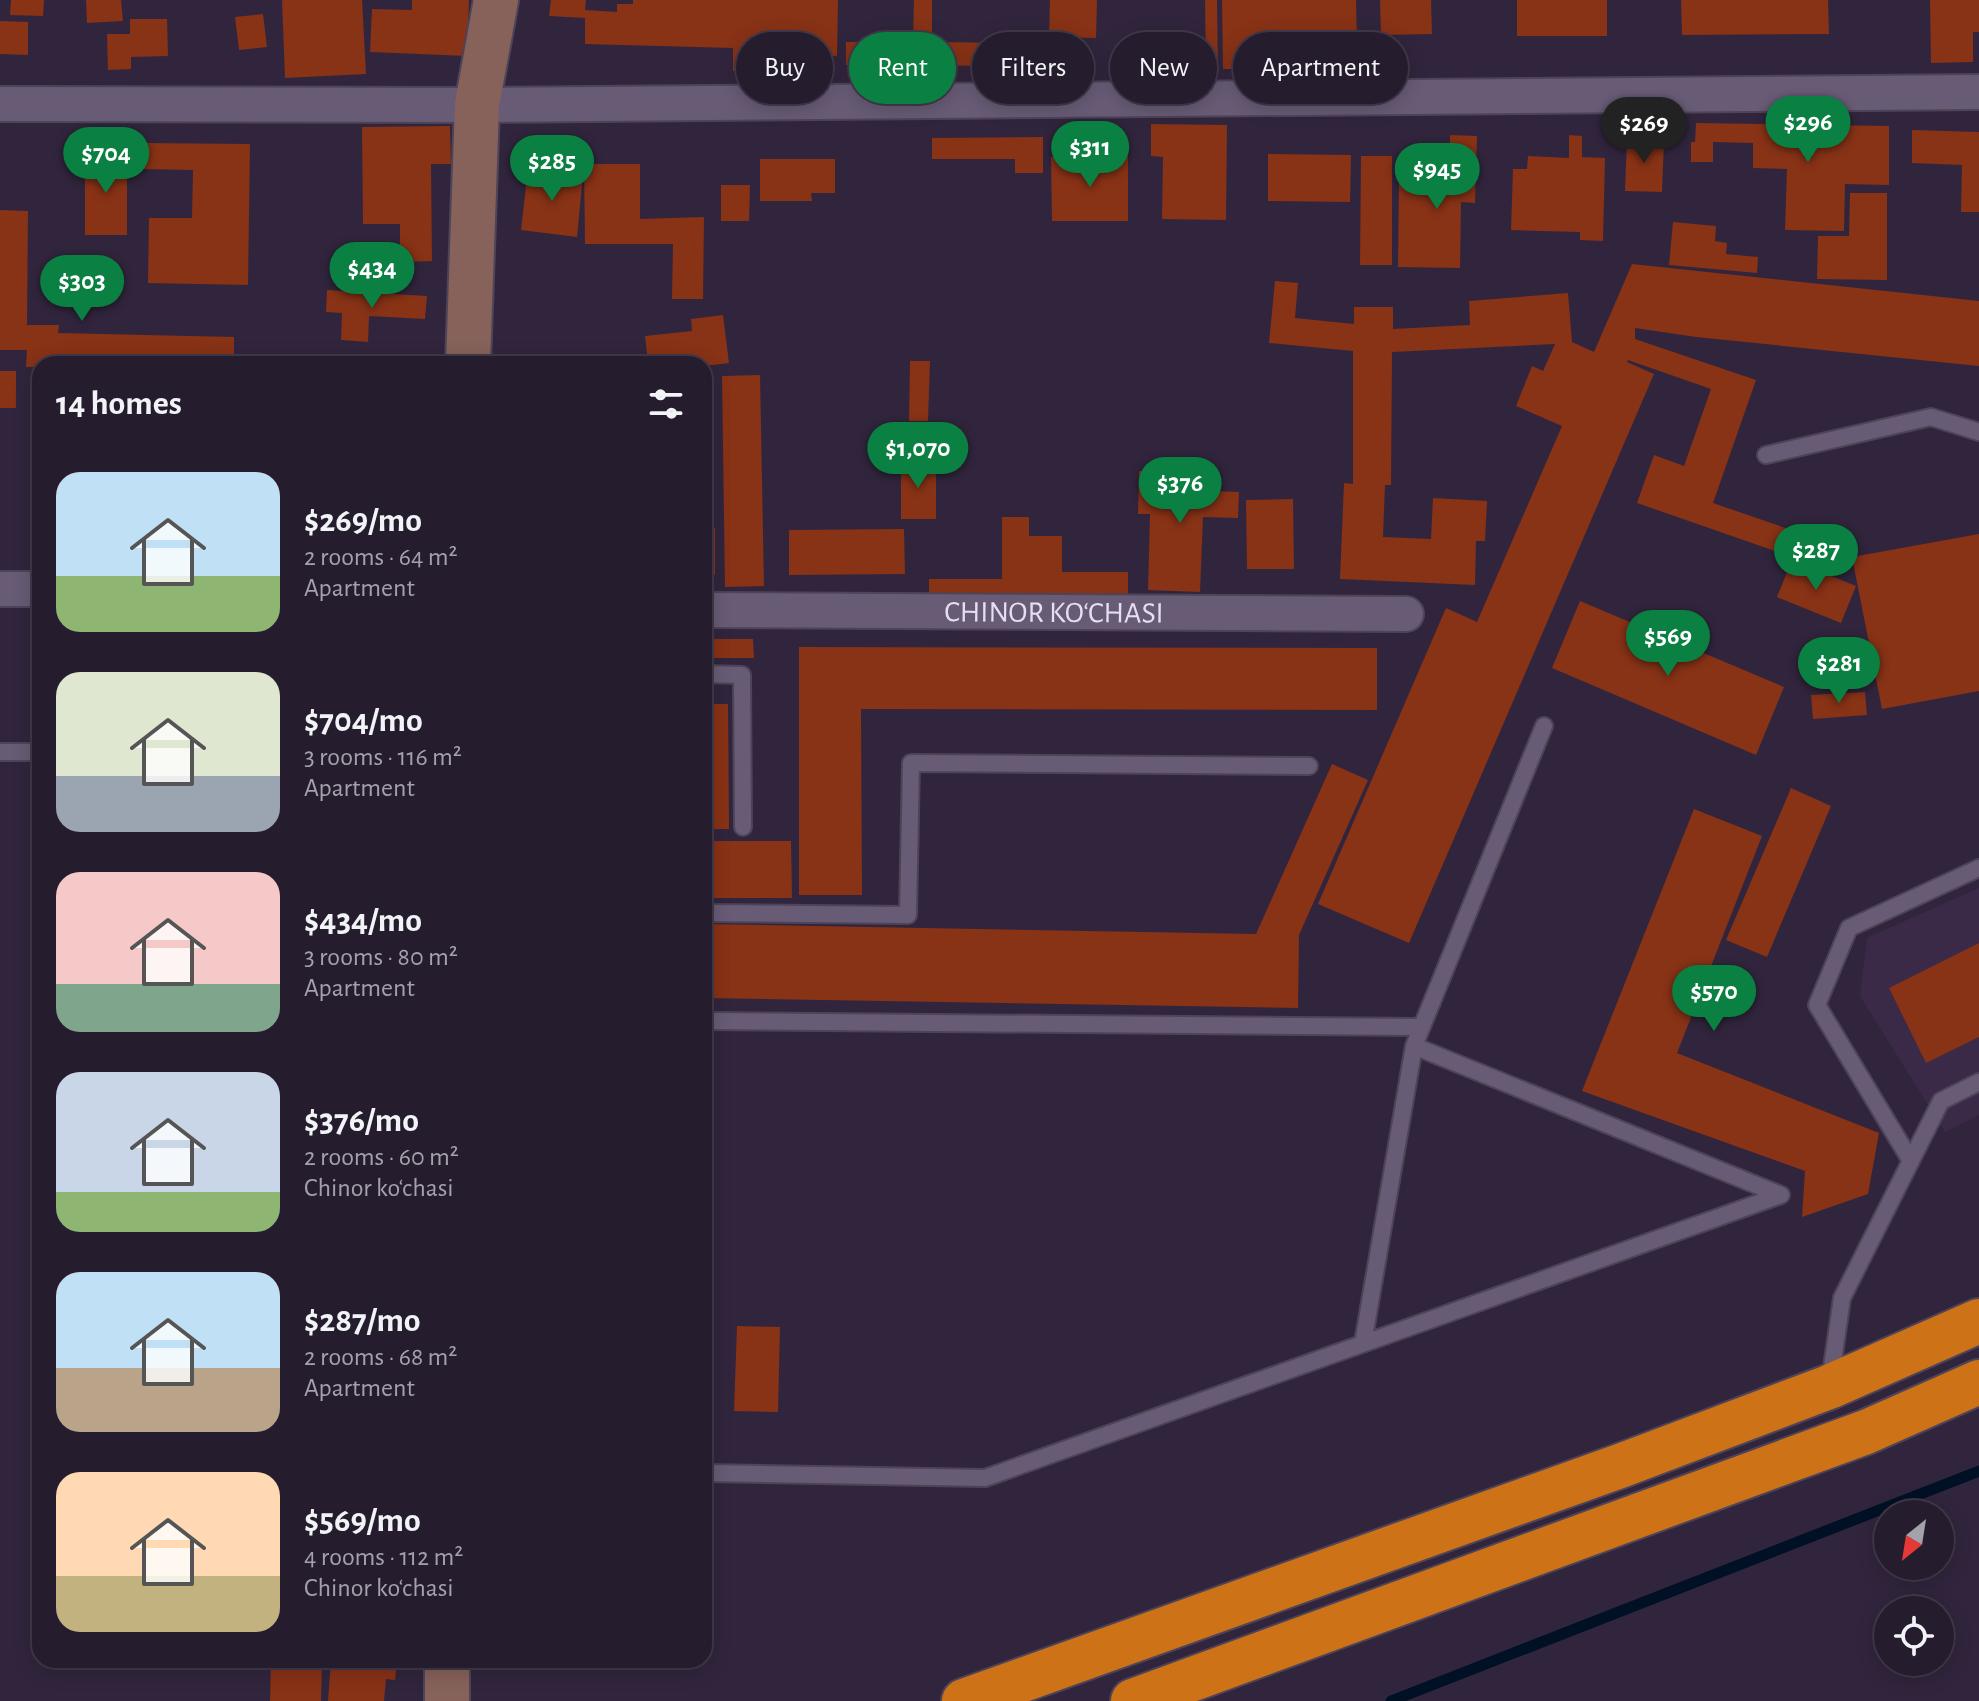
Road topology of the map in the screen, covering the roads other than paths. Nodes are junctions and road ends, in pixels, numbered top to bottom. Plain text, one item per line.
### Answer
1 (496, 0) edge
2 (1979, 92) edge
3 (0, 104) edge
4 (477, 105) junction
5 (468, 356) edge
6 (1979, 432) edge
7 (1766, 455) dead end
8 (0, 589) edge
9 (32, 589) edge
10 (712, 610) edge
11 (1406, 614) dead end
12 (712, 674) edge
13 (1544, 726) dead end
14 (0, 752) edge
15 (32, 752) edge
16 (1309, 766) dead end
17 (743, 827) dead end
18 (1979, 868) edge
19 (712, 913) edge
20 (712, 1021) edge
21 (1421, 1027) junction
22 (1414, 1046) junction
23 (1979, 1082) edge
24 (1911, 1161) junction
25 (1979, 1321) edge
26 (1363, 1343) junction
27 (1979, 1382) edge
28 (1829, 1387) junction
29 (712, 1473) edge
30 (447, 1668) edge
31 (447, 1701) edge
32 (964, 1701) edge
33 (1133, 1701) edge

1 - 4 street
2 - 4 street
3 - 4 street
4 - 5 street
6 - 7 lane
8 - 9 street
10 - 11 street, CHINOR KO‘CHASI
12 - 17 lane
13 - 21 lane
14 - 15 lane
16 - 19 lane
18 - 24 lane
20 - 21 lane
21 - 22 lane
22 - 26 lane
22 - 26 lane
23 - 24 lane
24 - 28 lane
25 - 28 highway
26 - 29 lane
27 - 33 highway
28 - 32 highway
30 - 31 street

